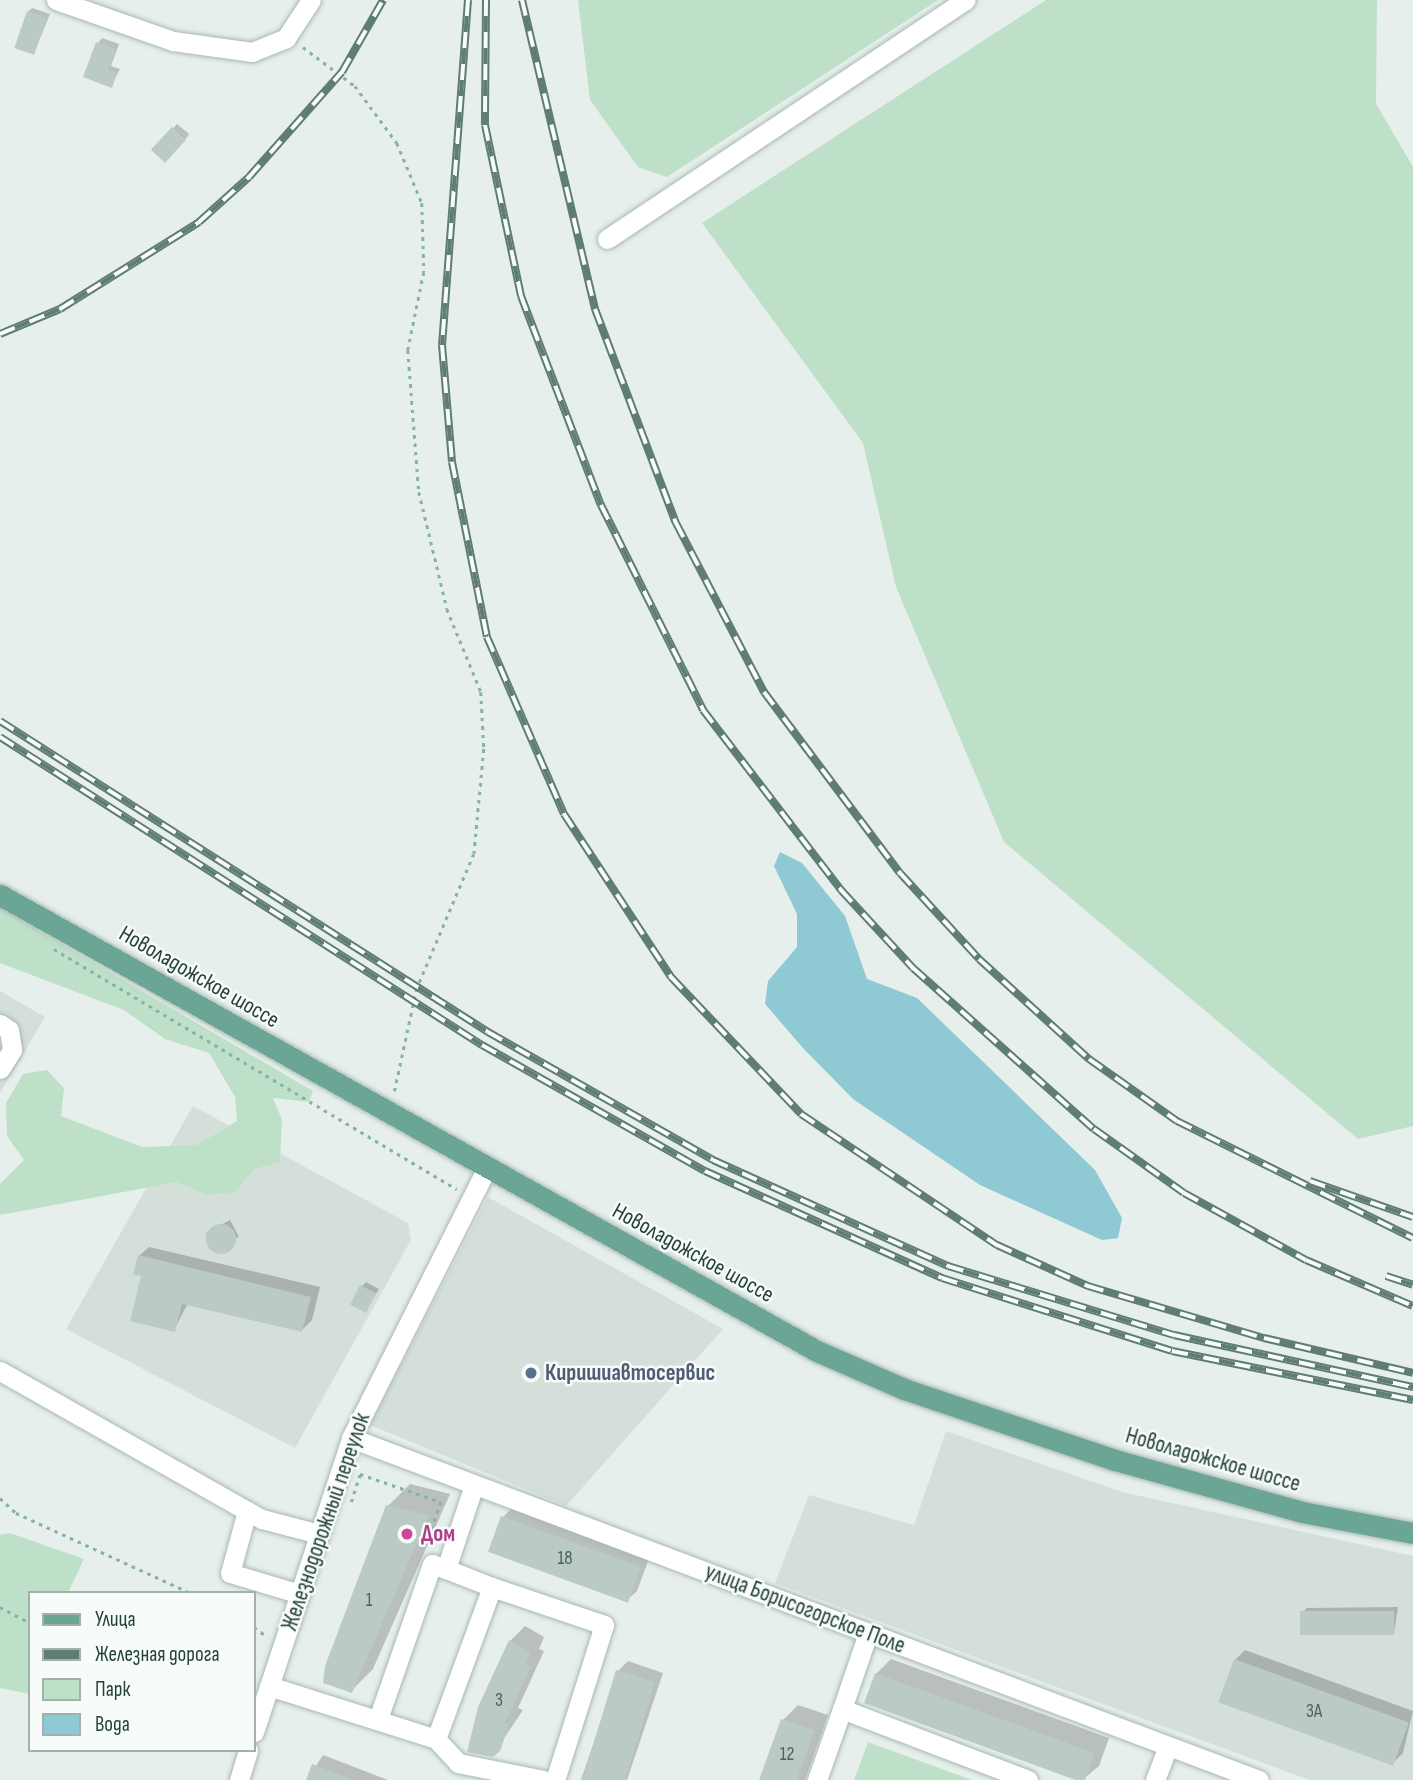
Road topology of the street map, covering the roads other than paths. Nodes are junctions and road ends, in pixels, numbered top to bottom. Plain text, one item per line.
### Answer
1 (56, 0) edge
2 (311, 0) edge
3 (965, 0) edge
4 (607, 239) dead end
5 (0, 895) edge
6 (0, 1024) edge
7 (0, 1069) edge
8 (486, 1168) junction
9 (0, 1371) edge
10 (351, 1438) junction
11 (474, 1485) junction
12 (247, 1511) junction
13 (1413, 1533) edge
14 (319, 1534) junction
15 (446, 1569) junction
16 (492, 1587) junction
17 (300, 1594) junction
18 (867, 1633) junction
19 (269, 1686) junction
20 (842, 1709) junction
21 (378, 1719) junction
22 (256, 1726) edge
23 (436, 1738) junction
24 (1168, 1746) junction
25 (247, 1752) edge
26 (239, 1780) edge
27 (542, 1780) edge
28 (555, 1780) edge
29 (817, 1780) edge
30 (1028, 1780) edge
31 (1155, 1780) edge
32 (1259, 1780) edge

1 - 2 street
3 - 4 street
5 - 8 main road, Новоладожское шоссе
6 - 7 street
8 - 10 street, Железнодорожный переулок
8 - 13 main road, Новоладожское шоссе
9 - 12 street
10 - 11 street, улица Борисогорское Поле
10 - 14 street, Железнодорожный переулок
11 - 15 street
11 - 18 street, улица Борисогорское Поле
12 - 14 street
12 - 17 street
14 - 17 street, Железнодорожный переулок
15 - 16 street
15 - 21 street
16 - 23 street
16 - 28 street
17 - 19 street, Железнодорожный переулок
18 - 20 street
18 - 24 street, улица Борисогорское Поле
19 - 21 street
19 - 22 street, Железнодорожный переулок
20 - 29 street
20 - 30 street
21 - 23 street
23 - 27 street
24 - 31 street
24 - 32 street, улица Борисогорское Поле
25 - 26 street

